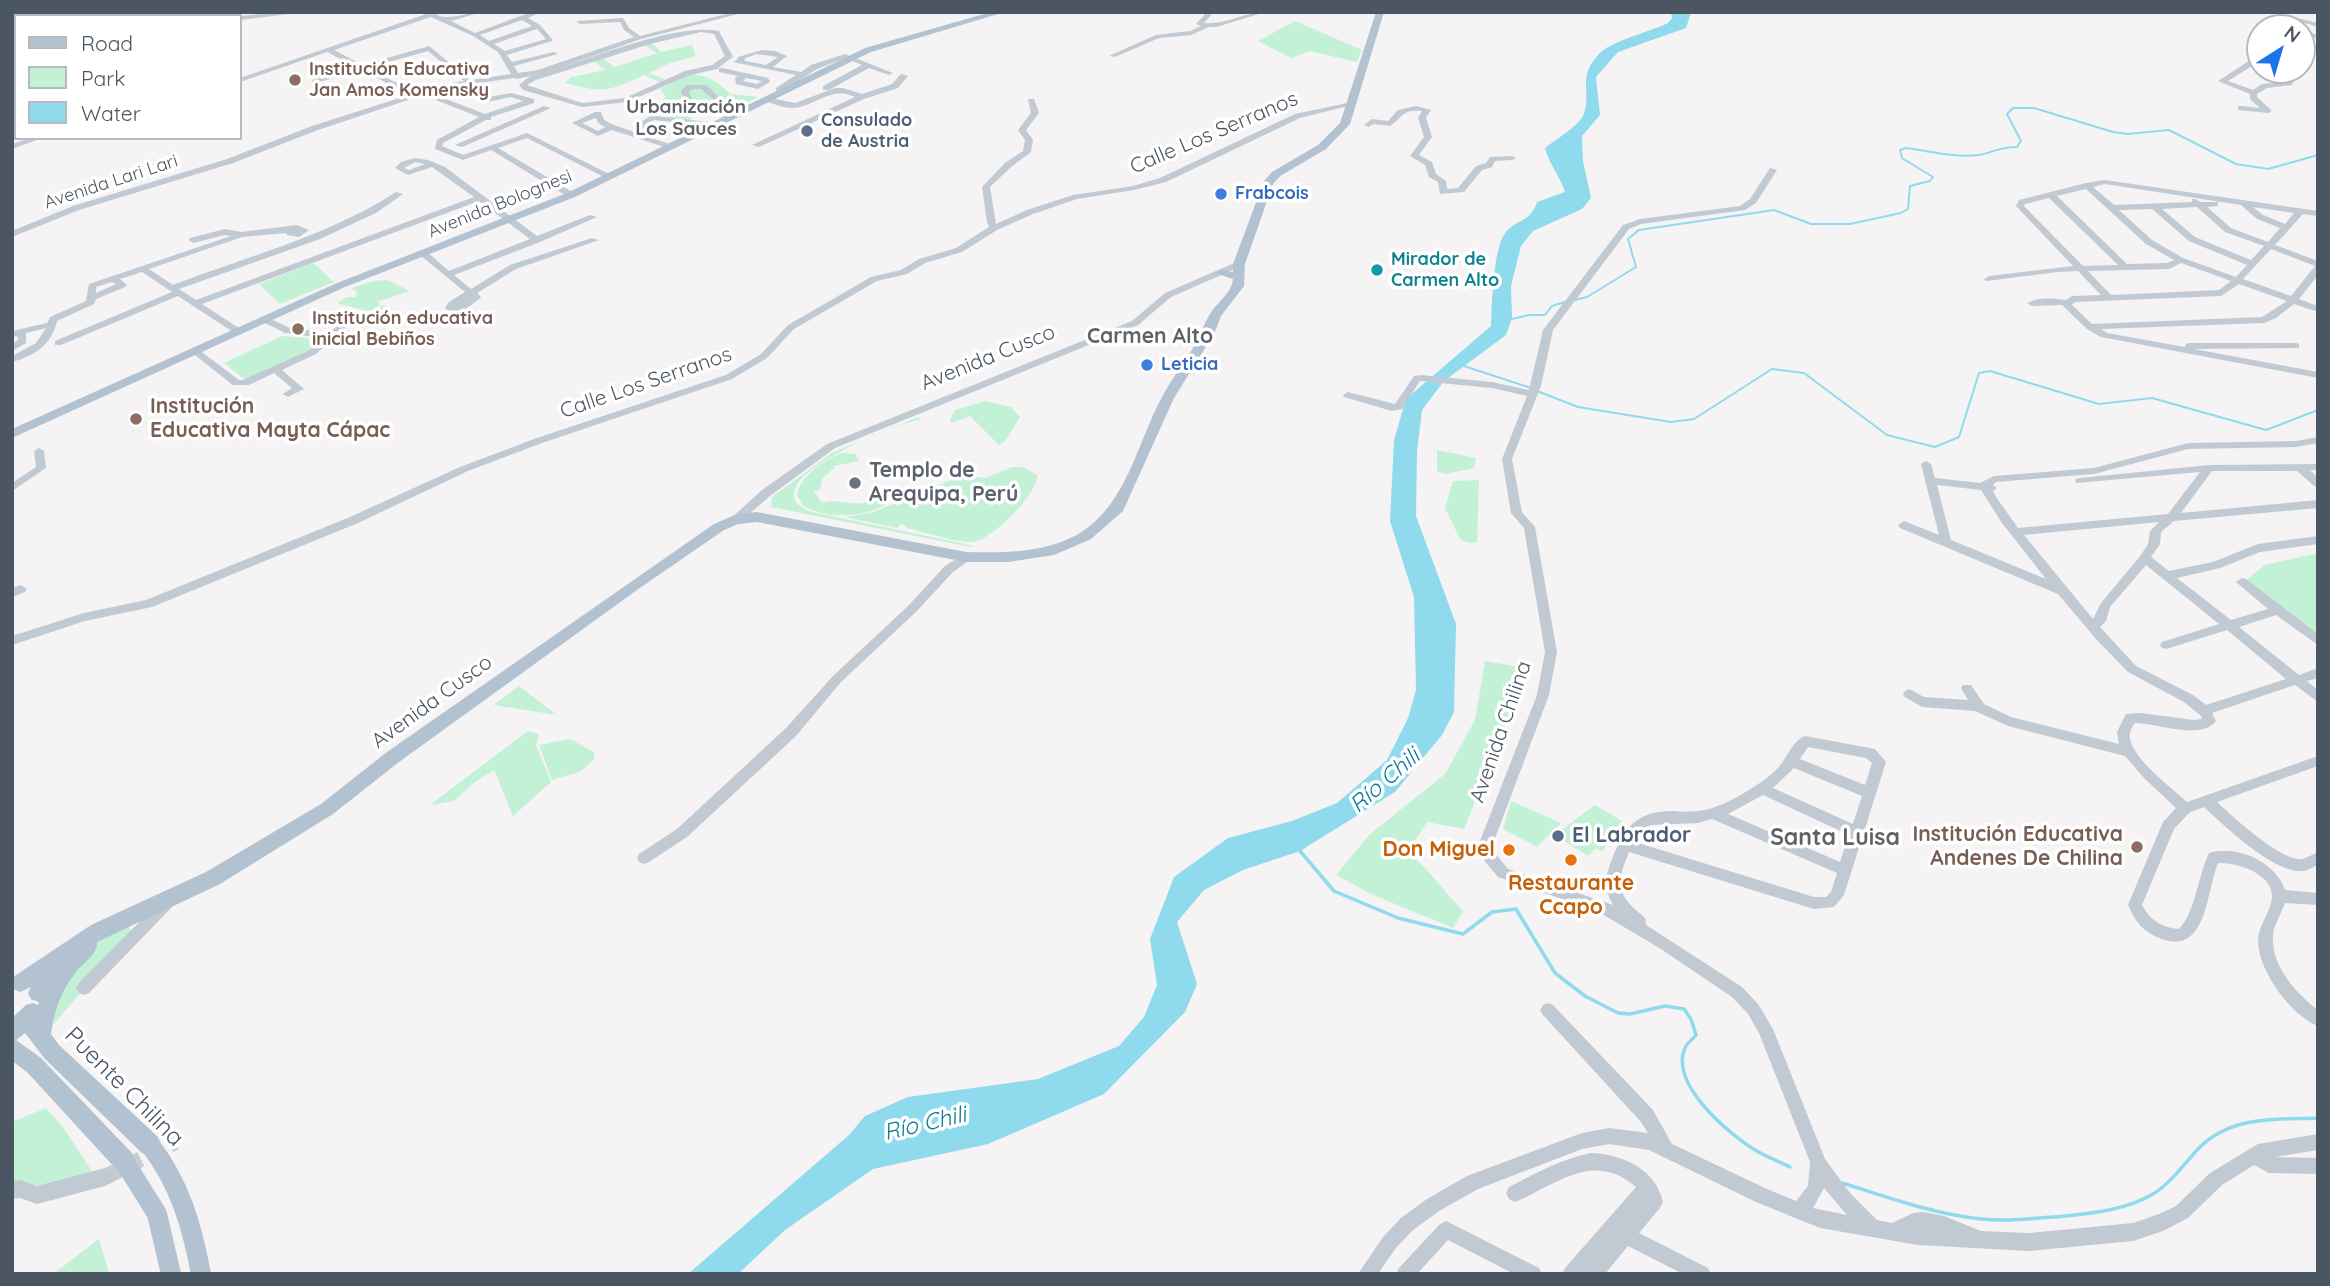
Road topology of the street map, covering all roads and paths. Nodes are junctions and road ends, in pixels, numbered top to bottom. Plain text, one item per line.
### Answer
1 (20, 12) edge
2 (110, 12) edge
3 (303, 12) edge
4 (538, 12) edge
5 (743, 12) edge
6 (1001, 12) edge
7 (1211, 12) edge
8 (1263, 12) edge
9 (1380, 12) edge
10 (12, 14) edge
11 (94, 14) edge
12 (437, 14) edge
13 (484, 16) edge
14 (242, 18) edge
15 (523, 18) junction
16 (444, 21) junction
17 (580, 22) dead end
18 (500, 26) junction
19 (538, 26) junction
20 (1207, 26) junction
21 (475, 35) junction
22 (513, 35) junction
23 (639, 38) junction
24 (489, 43) junction
25 (543, 43) junction
26 (530, 46) junction
27 (326, 49) junction
28 (503, 54) junction
29 (554, 54) junction
30 (1113, 56) dead end
31 (852, 58) junction
32 (731, 60) junction
33 (742, 62) junction
34 (510, 65) junction
35 (565, 65) junction
36 (867, 65) junction
37 (2246, 66) edge
38 (366, 68) junction
39 (767, 68) junction
40 (722, 71) dead end
41 (889, 73) dead end
42 (540, 74) junction
43 (800, 74) junction
44 (904, 76) dead end
45 (517, 77) junction
46 (568, 78) dead end
47 (242, 79) edge
48 (531, 79) junction
49 (468, 81) junction
50 (315, 82) dead end
51 (2280, 84) edge
52 (780, 91) junction
53 (824, 92) junction
54 (2254, 93) junction
55 (420, 94) junction
56 (861, 97) junction
57 (768, 99) junction
58 (486, 100) dead end
59 (529, 101) junction
60 (720, 102) dead end
61 (1031, 102) dead end
62 (1352, 104) junction
63 (646, 106) dead end
64 (750, 108) junction
65 (2241, 108) dead end
66 (485, 117) junction
67 (653, 118) junction
68 (504, 125) junction
69 (717, 125) junction
70 (1368, 125) dead end
71 (611, 127) dead end
72 (687, 135) dead end
73 (32, 140) edge
74 (459, 145) dead end
75 (756, 145) dead end
76 (12, 147) edge
77 (674, 147) junction
78 (493, 148) junction
79 (1511, 158) dead end
80 (432, 164) dead end
81 (1773, 170) dead end
82 (611, 177) junction
83 (2087, 185) junction
84 (399, 194) dead end
85 (2050, 194) junction
86 (571, 195) junction
87 (2192, 195) junction
88 (481, 197) junction
89 (2244, 203) junction
90 (2197, 205) junction
91 (2154, 206) junction
92 (2112, 208) junction
93 (2300, 212) junction
94 (2318, 215) edge
95 (593, 217) dead end
96 (511, 220) junction
97 (2285, 227) junction
98 (995, 228) junction
99 (295, 229) dead end
100 (12, 233) edge
101 (246, 234) junction
102 (193, 240) dead end
103 (537, 240) junction
104 (595, 240) dead end
105 (2270, 247) junction
106 (249, 248) dead end
107 (423, 253) junction
108 (2180, 260) junction
109 (2253, 264) junction
110 (2318, 266) edge
111 (2126, 267) junction
112 (2080, 268) junction
113 (143, 269) junction
114 (1239, 270) junction
115 (1222, 273) joint
116 (448, 274) junction
117 (1989, 279) dead end
118 (2236, 282) junction
119 (175, 290) junction
120 (2108, 297) junction
121 (2293, 301) junction
122 (195, 303) junction
123 (2032, 303) dead end
124 (2067, 303) junction
125 (2318, 309) edge
126 (266, 320) junction
127 (346, 323) dead end
128 (46, 325) dead end
129 (2090, 327) junction
130 (239, 332) junction
131 (17, 333) edge
132 (332, 336) junction
133 (58, 343) dead end
134 (2295, 346) dead end
135 (12, 348) edge
136 (2174, 349) junction
137 (196, 352) junction
138 (12, 359) edge
139 (276, 370) junction
140 (2318, 375) edge
141 (1534, 391) junction
142 (288, 394) dead end
143 (1348, 395) dead end
144 (12, 434) edge
145 (2318, 440) edge
146 (39, 451) dead end
147 (1926, 464) dead end
148 (2300, 467) junction
149 (2318, 467) edge
150 (2210, 468) junction
151 (1930, 481) junction
152 (2318, 484) edge
153 (12, 488) edge
154 (1984, 488) junction
155 (2318, 504) edge
156 (757, 509) junction
157 (2172, 517) junction
158 (1905, 526) dead end
159 (2017, 532) junction
160 (2318, 540) edge
161 (1946, 542) junction
162 (966, 557) junction
163 (2145, 558) junction
164 (2050, 573) junction
165 (2166, 576) junction
166 (2036, 580) junction
167 (2242, 582) dead end
168 (2064, 591) junction
169 (2105, 606) junction
170 (2080, 609) junction
171 (2278, 610) junction
172 (2093, 625) junction
173 (2226, 625) junction
174 (12, 641) edge
175 (2318, 641) edge
176 (2165, 645) dead end
177 (2318, 673) edge
178 (2297, 681) junction
179 (1967, 688) dead end
180 (1909, 694) dead end
181 (2318, 697) edge
182 (1977, 706) junction
183 (2205, 710) junction
184 (2130, 752) junction
185 (1792, 761) junction
186 (2318, 761) edge
187 (1761, 788) junction
188 (1870, 793) junction
189 (2207, 801) junction
190 (2185, 808) junction
191 (1714, 814) junction
192 (1857, 832) junction
193 (1626, 845) junction
194 (644, 858) dead end
195 (2318, 858) edge
196 (1845, 870) junction
197 (2280, 896) junction
198 (2318, 899) edge
199 (132, 922) junction
200 (103, 932) junction
201 (1666, 944) junction
202 (23, 987) edge
203 (84, 988) dead end
204 (1548, 1010) dead end
205 (2318, 1019) edge
206 (20, 1026) edge
207 (40, 1039) junction
208 (12, 1048) edge
209 (2318, 1142) edge
210 (1666, 1149) junction
211 (2253, 1155) junction
212 (1818, 1162) junction
213 (2318, 1166) edge
214 (105, 1177) tunnel mouth
215 (12, 1190) edge
216 (1515, 1193) dead end
217 (1796, 1211) junction
218 (1619, 1231) junction
219 (1885, 1231) junction
220 (172, 1274) edge
221 (201, 1274) edge
222 (1367, 1274) edge
223 (1405, 1274) edge
224 (1533, 1274) edge
225 (1571, 1274) edge
226 (1593, 1274) edge
227 (1702, 1274) edge

1 - 10 street
2 - 11 street
3 - 14 street
4 - 15 street
5 - 23 street, Avenida Lari Lari
6 - 31 main road, Avenida Bolognesi
7 - 20 street
8 - 20 street
9 - 62 main road
12 - 16 street
12 - 27 street
13 - 16 street
13 - 18 street
15 - 18 street
15 - 19 street
16 - 21 street
17 - 23 street
18 - 21 street
19 - 22 street
19 - 25 street
20 - 30 street
21 - 24 street
22 - 24 street
22 - 26 street
23 - 35 street, Avenida Lari Lari
24 - 28 street
25 - 26 street
25 - 29 street
26 - 28 street
27 - 38 street
27 - 47 street
28 - 34 street
29 - 34 street
29 - 35 street
31 - 36 street
31 - 43 street
31 - 52 main road, Avenida Bolognesi
32 - 33 street
32 - 42 street
32 - 48 street
33 - 39 street
33 - 39 street
34 - 45 street
35 - 42 street, Avenida Lari Lari
36 - 41 street
36 - 53 street
37 - 54 street
38 - 49 street
38 - 50 street
38 - 55 street
39 - 43 street
40 - 52 street
42 - 45 street, Avenida Lari Lari
42 - 48 street
43 - 52 street
44 - 56 street
45 - 49 street, Avenida Lari Lari
46 - 48 street
49 - 55 street, Avenida Lari Lari
51 - 54 street
52 - 57 main road, Avenida Bolognesi
53 - 56 street
53 - 57 street
54 - 65 street
55 - 66 street
55 - 100 street, Avenida Lari Lari
56 - 75 street
57 - 64 main road, Avenida Bolognesi
58 - 59 street
59 - 66 street
59 - 68 street
60 - 64 street
61 - 98 street
62 - 98 street, Calle Los Serranos
62 - 114 main road
63 - 67 street
64 - 69 main road, Avenida Bolognesi
66 - 68 street
66 - 78 street
67 - 69 street
67 - 72 street
68 - 74 street
69 - 77 main road, Avenida Bolognesi
70 - 79 street
71 - 77 street
73 - 76 street
77 - 82 main road, Avenida Bolognesi
78 - 82 street
78 - 86 street
80 - 88 street
81 - 141 street, Avenida Chilina
82 - 86 main road, Avenida Bolognesi
83 - 85 street
83 - 87 street
83 - 92 street
84 - 119 street
85 - 111 street
85 - 112 street
86 - 96 main road, Avenida Bolognesi
87 - 89 street
87 - 90 street
88 - 96 street
88 - 122 street
89 - 90 street
89 - 93 street
89 - 97 street
90 - 91 street
90 - 105 street
91 - 92 street
91 - 109 street
92 - 108 street
93 - 94 street
93 - 97 street
95 - 103 street
96 - 103 street
96 - 107 main road, Avenida Bolognesi
97 - 105 street
98 - 174 street, Calle Los Serranos
99 - 101 street
101 - 102 street
101 - 106 street
101 - 113 street
103 - 116 street
104 - 116 street
105 - 109 street
105 - 110 street
107 - 116 street
107 - 126 main road, Avenida Bolognesi
108 - 111 street
108 - 118 street
109 - 118 street
110 - 121 street
111 - 112 street
112 - 117 street
112 - 120 street
113 - 119 street
113 - 138 street
114 - 115 main road
114 - 162 main road
115 - 156 street, Avenida Cusco
118 - 120 street
118 - 121 street
119 - 122 street
119 - 133 street
120 - 124 street
121 - 125 street
121 - 129 street
122 - 130 street
123 - 124 street
124 - 129 street
126 - 130 main road, Avenida Bolognesi
126 - 132 street
127 - 132 street
128 - 131 street
129 - 136 street
130 - 137 main road, Avenida Bolognesi
131 - 135 street
132 - 139 street
134 - 136 street
136 - 140 street
137 - 139 street
137 - 144 main road, Avenida Bolognesi
139 - 142 street
141 - 143 street
141 - 201 street, Avenida Chilina
145 - 154 street
146 - 153 street
147 - 151 street
148 - 149 street
148 - 150 street
148 - 152 street
150 - 154 street
150 - 157 street
151 - 154 street
151 - 161 street
154 - 159 street
155 - 157 street
156 - 162 main road
156 - 199 main road, Avenida Cusco
157 - 159 street
157 - 163 street
158 - 161 street
159 - 164 street
160 - 165 street
161 - 166 street
162 - 194 street
163 - 165 street
163 - 169 street
164 - 166 street
164 - 168 street
165 - 173 street
166 - 168 street
167 - 171 street
168 - 170 street
169 - 170 street
169 - 172 street
170 - 172 street
171 - 173 street
171 - 175 street
172 - 183 street
173 - 176 street
173 - 178 street
177 - 178 street
178 - 181 street
178 - 183 street
179 - 182 street
180 - 182 street
182 - 184 street
183 - 184 street
184 - 190 street
185 - 187 street
185 - 188 street
185 - 188 street
186 - 189 street
187 - 191 street
187 - 192 street
188 - 192 street
189 - 190 street
189 - 195 street
190 - 197 street
191 - 193 street
191 - 196 street
192 - 196 street
193 - 196 street
193 - 201 street
197 - 198 street
197 - 205 street
199 - 200 main road, Avenida Cusco
199 - 202 main road, Avenida Cusco
199 - 203 street
200 - 202 main road, Avenida Cusco
200 - 207 main road
201 - 212 street, Avenida Chilina
202 - 206 main road
204 - 210 street
206 - 207 main road, Puente Chilina
207 - 221 main road, Puente Chilina, bridge
208 - 220 main road, bridge
209 - 211 street
210 - 217 street
210 - 222 street
211 - 213 street
211 - 219 street
212 - 217 street, Avenida Chilina
212 - 219 street, Avenida Chilina
214 - 215 street
216 - 218 street
217 - 219 street
218 - 225 street
218 - 226 street
218 - 227 street
223 - 224 street

